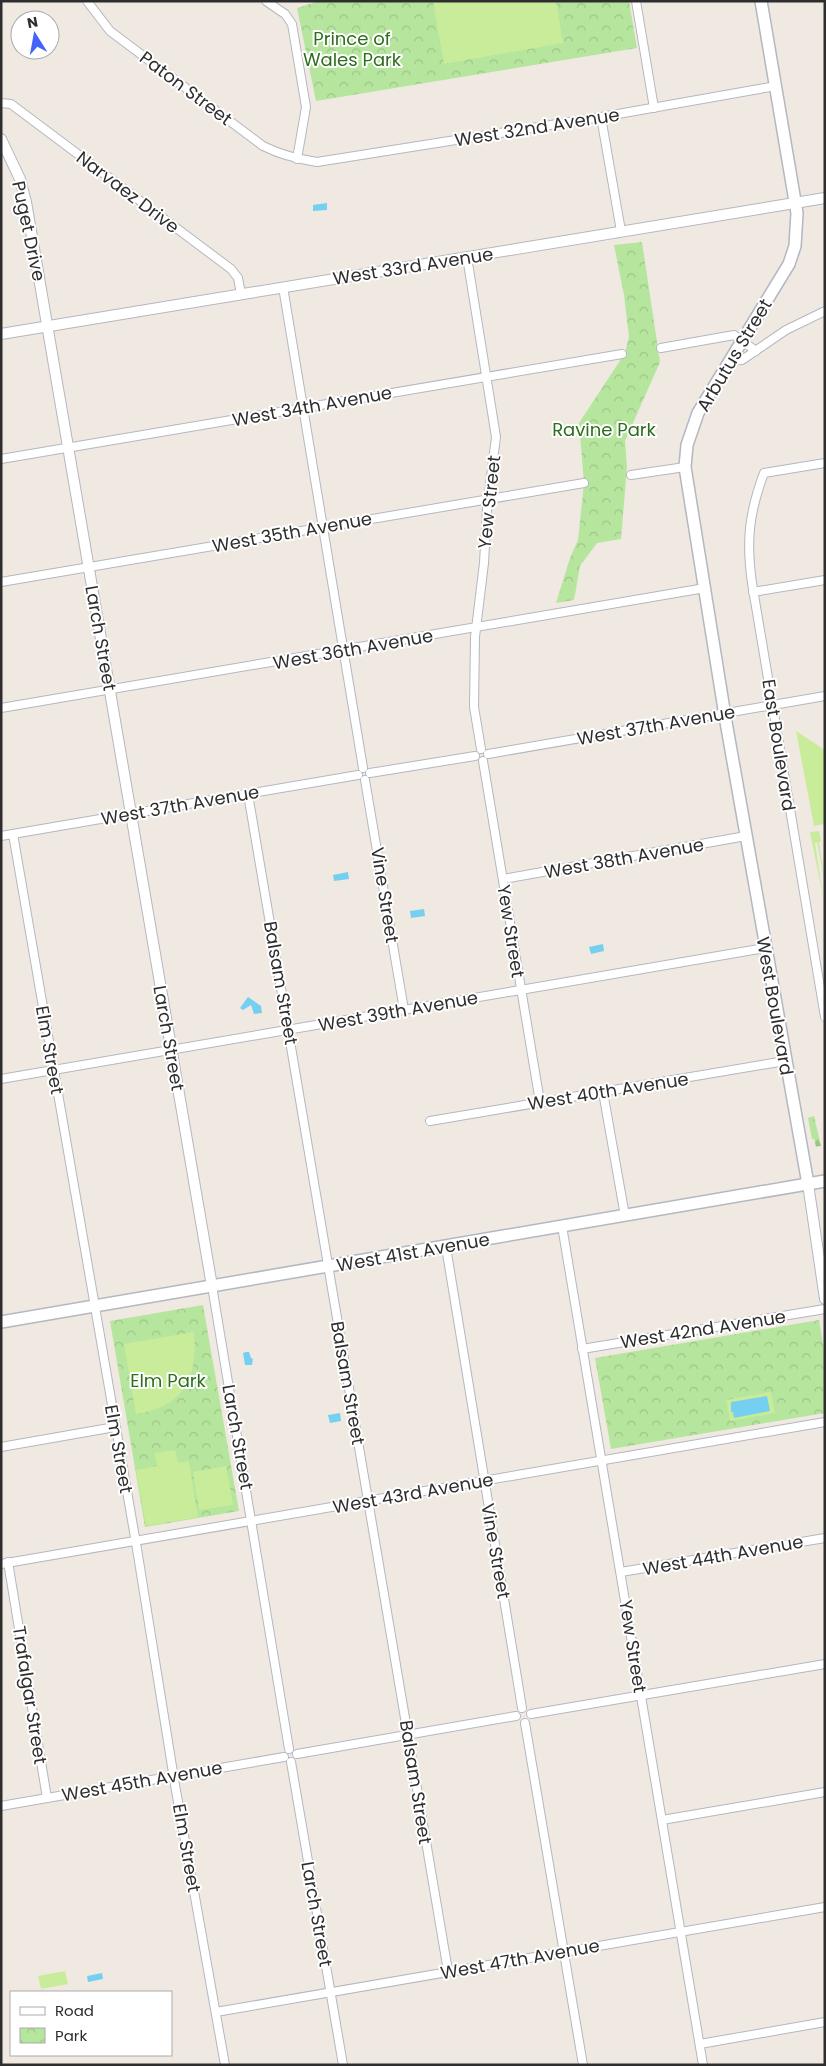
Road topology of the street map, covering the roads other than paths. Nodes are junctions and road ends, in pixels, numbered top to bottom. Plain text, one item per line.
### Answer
1 (87, 1) edge
2 (266, 1) edge
3 (636, 1) edge
4 (761, 1) edge
5 (776, 86) junction
6 (1, 103) edge
7 (654, 108) junction
8 (602, 117) junction
9 (1, 139) edge
10 (297, 159) junction
11 (825, 198) edge
12 (795, 202) junction
13 (621, 231) junction
14 (467, 257) junction
15 (283, 287) junction
16 (241, 294) junction
17 (825, 311) edge
18 (47, 327) junction
19 (1, 334) edge
20 (742, 340) junction
21 (661, 348) dead end
22 (756, 351) junction
23 (622, 354) dead end
24 (729, 361) junction
25 (486, 376) junction
26 (303, 407) junction
27 (68, 447) junction
28 (1, 459) edge
29 (825, 463) edge
30 (685, 467) junction
31 (631, 475) dead end
32 (584, 482) dead end
33 (489, 499) junction
34 (323, 527) junction
35 (88, 567) junction
36 (825, 580) edge
37 (1, 582) edge
38 (705, 588) junction
39 (753, 592) junction
40 (476, 628) junction
41 (344, 650) junction
42 (110, 690) junction
43 (825, 696) edge
44 (773, 705) junction
45 (1, 708) edge
46 (725, 712) junction
47 (484, 755) junction
48 (363, 768) junction
49 (370, 773) junction
50 (358, 775) junction
51 (365, 780) junction
52 (248, 794) junction
53 (131, 814) junction
54 (13, 834) junction
55 (1, 836) edge
56 (746, 836) junction
57 (503, 879) junction
58 (765, 948) junction
59 (521, 990) junction
60 (404, 1010) junction
61 (825, 1017) edge
62 (288, 1029) junction
63 (172, 1050) junction
64 (785, 1061) junction
65 (54, 1070) junction
66 (1, 1079) edge
67 (603, 1092) junction
68 (540, 1102) junction
69 (430, 1121) dead end
70 (825, 1181) edge
71 (808, 1184) junction
72 (625, 1216) junction
73 (562, 1226) junction
74 (446, 1247) junction
75 (328, 1266) junction
76 (212, 1286) junction
77 (825, 1299) edge
78 (94, 1306) junction
79 (825, 1309) edge
80 (1, 1322) edge
81 (582, 1349) junction
82 (825, 1422) edge
83 (115, 1427) junction
84 (1, 1447) edge
85 (601, 1461) junction
86 (485, 1480) junction
87 (368, 1501) junction
88 (252, 1520) junction
89 (825, 1538) edge
90 (135, 1540) junction
91 (4, 1563) edge
92 (621, 1572) junction
93 (825, 1664) edge
94 (640, 1695) junction
95 (522, 1708) junction
96 (531, 1714) junction
97 (516, 1716) junction
98 (525, 1722) junction
99 (407, 1736) junction
100 (289, 1749) junction
101 (297, 1754) junction
102 (284, 1757) junction
103 (291, 1762) junction
104 (174, 1775) junction
105 (825, 1792) edge
106 (47, 1798) junction
107 (1, 1806) edge
108 (662, 1820) junction
109 (825, 1907) edge
110 (681, 1932) junction
111 (564, 1951) junction
112 (448, 1972) junction
113 (330, 1992) junction
114 (216, 2012) junction
115 (825, 2022) edge
116 (700, 2044) junction
117 (225, 2065) edge
118 (343, 2065) edge
119 (583, 2065) edge
120 (704, 2065) edge

1 - 10 street, Paton Street
2 - 10 street
3 - 7 street
4 - 5 main road, Arbutus Street
5 - 7 street, West 32nd Avenue
5 - 12 main road, Arbutus Street
6 - 16 street, Narvaez Drive
7 - 8 street, West 32nd Avenue
8 - 10 street, West 32nd Avenue
8 - 13 street
9 - 18 street, Puget Drive
11 - 12 street, West 33rd Avenue
12 - 13 street, West 33rd Avenue
12 - 20 main road, Arbutus Street
13 - 14 street, West 33rd Avenue
14 - 15 street, West 33rd Avenue
14 - 25 street, Yew Street
15 - 16 street, West 33rd Avenue
15 - 26 street
16 - 18 street, West 33rd Avenue
17 - 22 street
18 - 19 street, West 33rd Avenue
18 - 27 street, Larch Street
20 - 21 street
20 - 22 street
20 - 24 main road, Arbutus Street
22 - 24 street
23 - 25 street, West 34th Avenue
24 - 30 main road, Arbutus Street
25 - 26 street, West 34th Avenue
25 - 33 street, Yew Street
26 - 27 street, West 34th Avenue
26 - 34 street
27 - 28 street, West 34th Avenue
27 - 35 street, Larch Street
29 - 39 street, East Boulevard
30 - 31 street
30 - 38 main road, Arbutus Street
32 - 33 street, West 35th Avenue
33 - 34 street, West 35th Avenue
33 - 40 street, Yew Street
34 - 35 street, West 35th Avenue
34 - 41 street
35 - 37 street, West 35th Avenue
35 - 42 street, Larch Street
36 - 39 street
38 - 40 street, West 36th Avenue
38 - 46 main road, Arbutus Street
39 - 44 street, East Boulevard
40 - 41 street, West 36th Avenue
40 - 47 street, Yew Street
41 - 42 street, West 36th Avenue
41 - 48 street
42 - 45 street, West 36th Avenue
42 - 53 street, Larch Street
43 - 44 street, West 37th Avenue
44 - 46 street, West 37th Avenue
44 - 61 street, East Boulevard
46 - 47 street, West 37th Avenue
46 - 56 main road, West Boulevard
47 - 49 street
47 - 57 street, Yew Street
48 - 49 street
48 - 50 street
49 - 51 street
50 - 51 street
50 - 52 street, West 37th Avenue
51 - 60 street, Vine Street
52 - 53 street, West 37th Avenue
52 - 62 street, Balsam Street
53 - 54 street, West 37th Avenue
53 - 63 street, Larch Street
54 - 55 street, West 37th Avenue
54 - 65 street, Elm Street
56 - 57 street, West 38th Avenue
56 - 58 main road, West Boulevard
57 - 59 street, Yew Street
58 - 59 street, West 39th Avenue
58 - 64 main road, West Boulevard
59 - 60 street, West 39th Avenue
59 - 68 street, Yew Street
60 - 62 street, West 39th Avenue
62 - 63 street, West 39th Avenue
62 - 75 street, Balsam Street
63 - 65 street, West 39th Avenue
63 - 76 street, Larch Street
64 - 67 street, West 40th Avenue
64 - 71 main road, West Boulevard
65 - 66 street, West 39th Avenue
65 - 78 street, Elm Street
67 - 68 street, West 40th Avenue
67 - 72 street
68 - 69 street, West 40th Avenue
70 - 71 main road, West 41st Avenue
71 - 72 main road, West 41st Avenue
71 - 77 street, West Boulevard
72 - 73 main road, West 41st Avenue
73 - 74 main road, West 41st Avenue
73 - 81 street, Yew Street
74 - 75 main road, West 41st Avenue
74 - 86 street, Vine Street
75 - 76 main road, West 41st Avenue
75 - 87 street, Balsam Street
76 - 78 main road, West 41st Avenue
76 - 88 street, Larch Street
78 - 80 main road, West 41st Avenue
78 - 83 street, Elm Street
79 - 81 street, West 42nd Avenue
81 - 85 street, Yew Street
82 - 85 street, West 43rd Avenue
83 - 84 street
83 - 90 street, Elm Street
85 - 86 street, West 43rd Avenue
85 - 92 street, Yew Street
86 - 87 street, West 43rd Avenue
86 - 95 street, Vine Street
87 - 88 street, West 43rd Avenue
87 - 99 street, Balsam Street
88 - 90 street, West 43rd Avenue
88 - 100 street, Larch Street
89 - 92 street, West 44th Avenue
90 - 91 street, West 43rd Avenue
90 - 104 street, Elm Street
91 - 106 street, Trafalgar Street
92 - 94 street, Yew Street
93 - 94 street
94 - 96 street
94 - 108 street, Yew Street
95 - 96 street
95 - 97 street
96 - 98 street
97 - 98 street
97 - 99 street
98 - 111 street
99 - 101 street
99 - 112 street, Balsam Street
100 - 101 street
100 - 102 street
101 - 103 street
102 - 103 street
102 - 104 street, West 45th Avenue
103 - 113 street, Larch Street
104 - 106 street, West 45th Avenue
104 - 114 street, Elm Street
105 - 108 street
106 - 107 street, West 45th Avenue
108 - 110 street, Yew Street
109 - 110 street, West 47th Avenue
110 - 111 street, West 47th Avenue
110 - 116 street, Yew Street
111 - 112 street, West 47th Avenue
111 - 119 street
112 - 113 street, West 47th Avenue
113 - 114 street, West 47th Avenue
113 - 118 street, Larch Street
114 - 117 street, Elm Street
115 - 116 street
116 - 120 street, Yew Street

